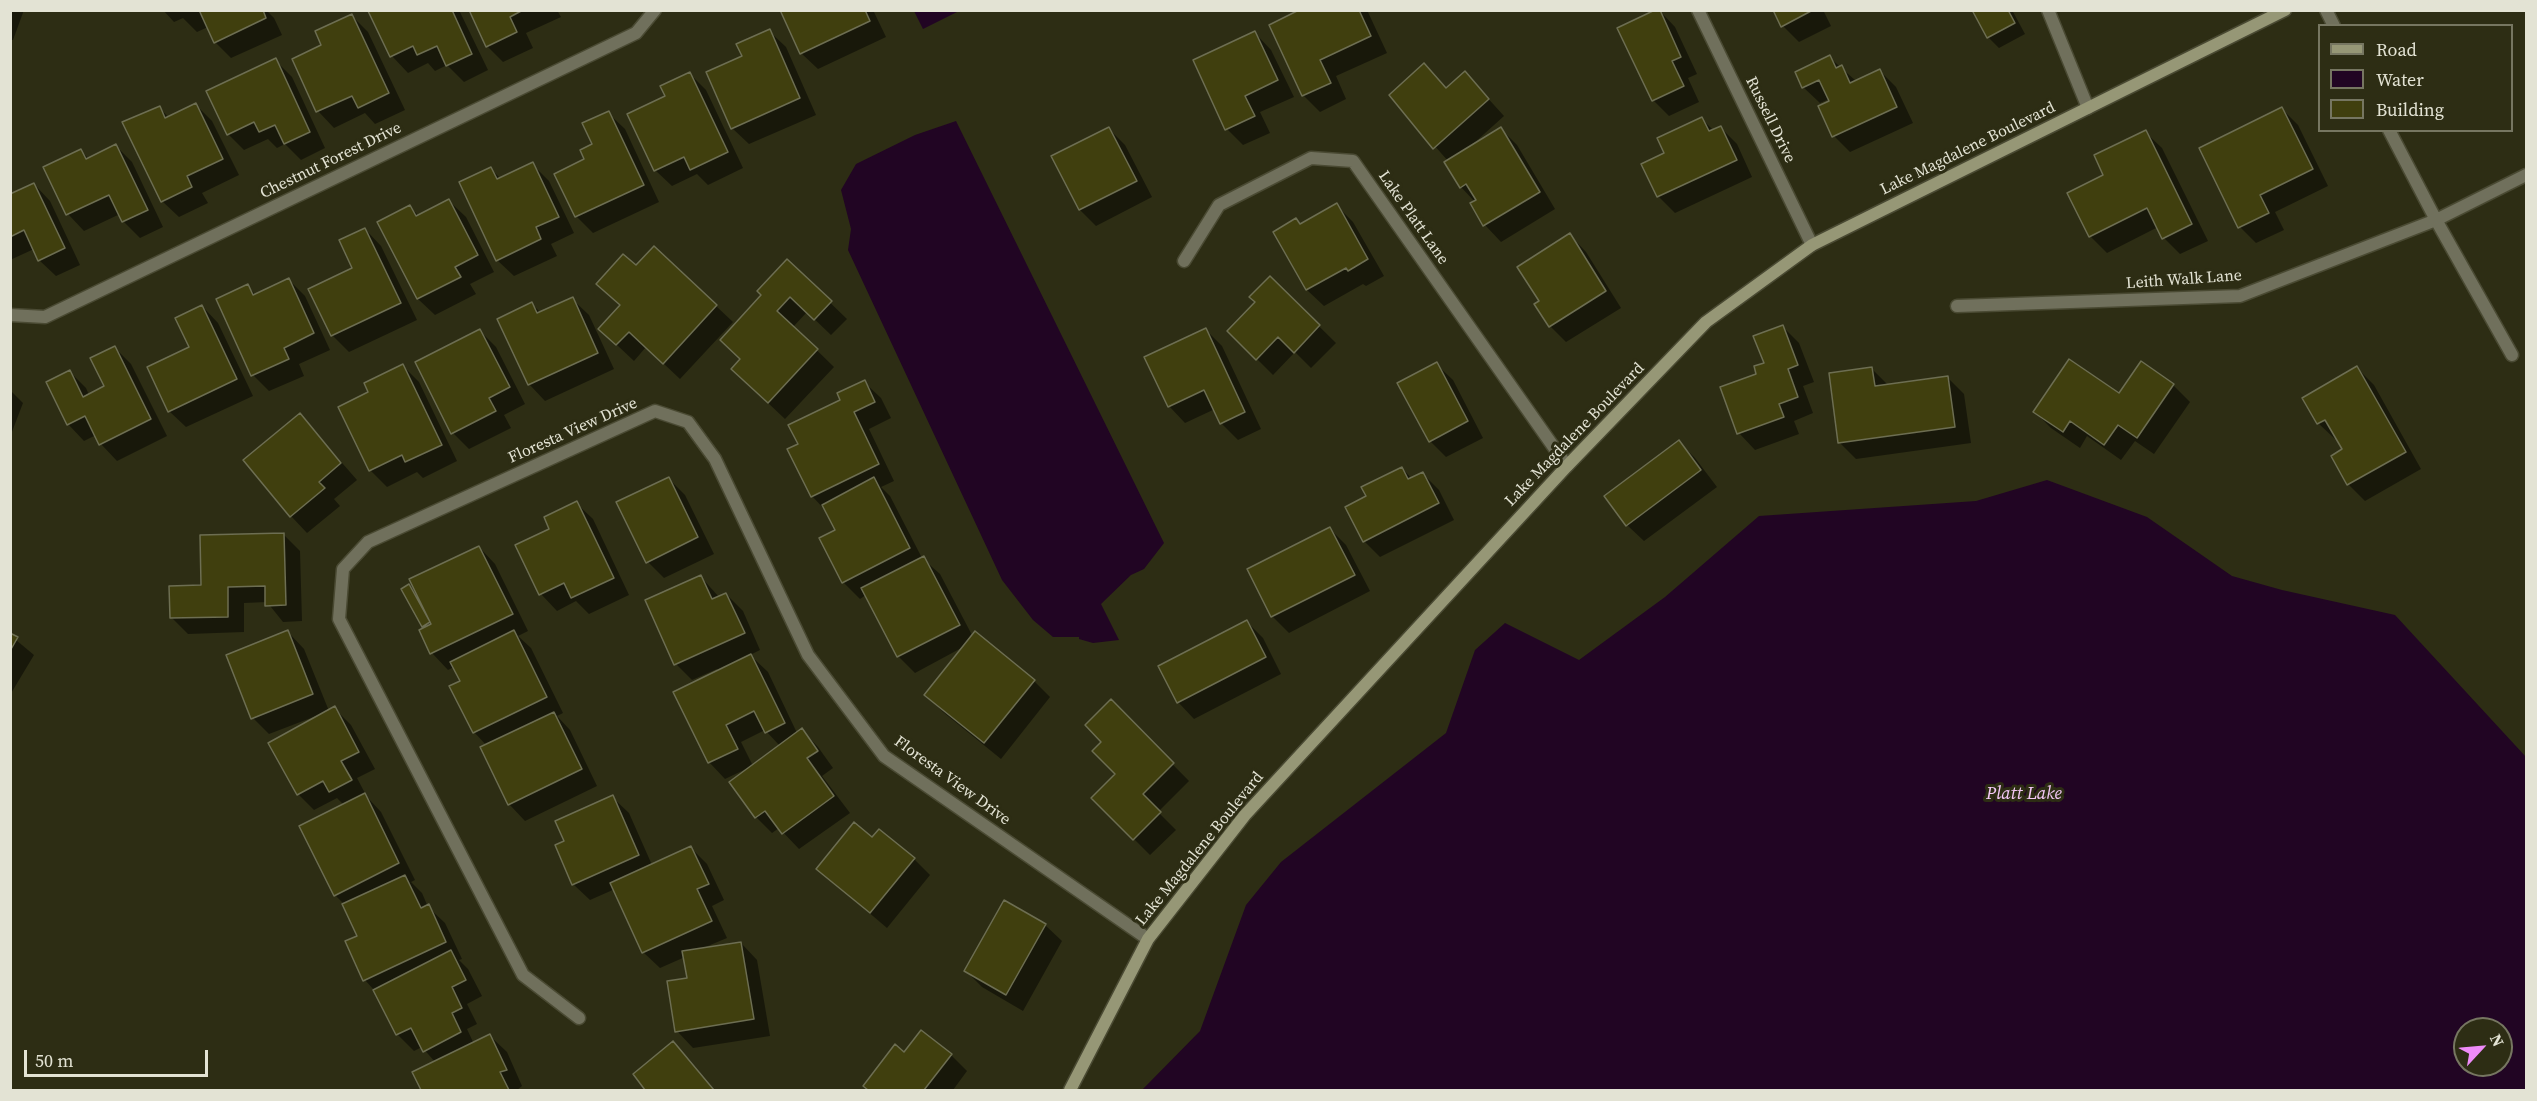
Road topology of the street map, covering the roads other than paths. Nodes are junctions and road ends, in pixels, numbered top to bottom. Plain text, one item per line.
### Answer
1 (656, 10) edge
2 (1698, 10) edge
3 (2048, 10) edge
4 (2285, 10) edge
5 (2326, 10) edge
6 (2333, 24) edge
7 (2088, 108) junction
8 (2390, 132) edge
9 (2526, 175) edge
10 (2436, 220) junction
11 (1812, 245) junction
12 (1185, 261) dead end
13 (1957, 306) dead end
14 (10, 315) edge
15 (2512, 355) dead end
16 (1567, 466) junction
17 (1148, 939) junction
18 (579, 1018) dead end
19 (1070, 1090) edge

1 - 14 street, Chestnut Forest Drive
2 - 11 street, Russell Drive
3 - 7 street
4 - 7 street, Lake Magdalene Boulevard
5 - 6 street
7 - 11 street, Lake Magdalene Boulevard
8 - 10 street
9 - 10 street, Leith Walk Lane
10 - 13 street, Leith Walk Lane
10 - 15 street
11 - 16 street, Lake Magdalene Boulevard
12 - 16 street, Lake Platt Lane
16 - 17 street, Lake Magdalene Boulevard
17 - 18 street, Floresta View Drive
17 - 19 street, Lake Magdalene Boulevard

